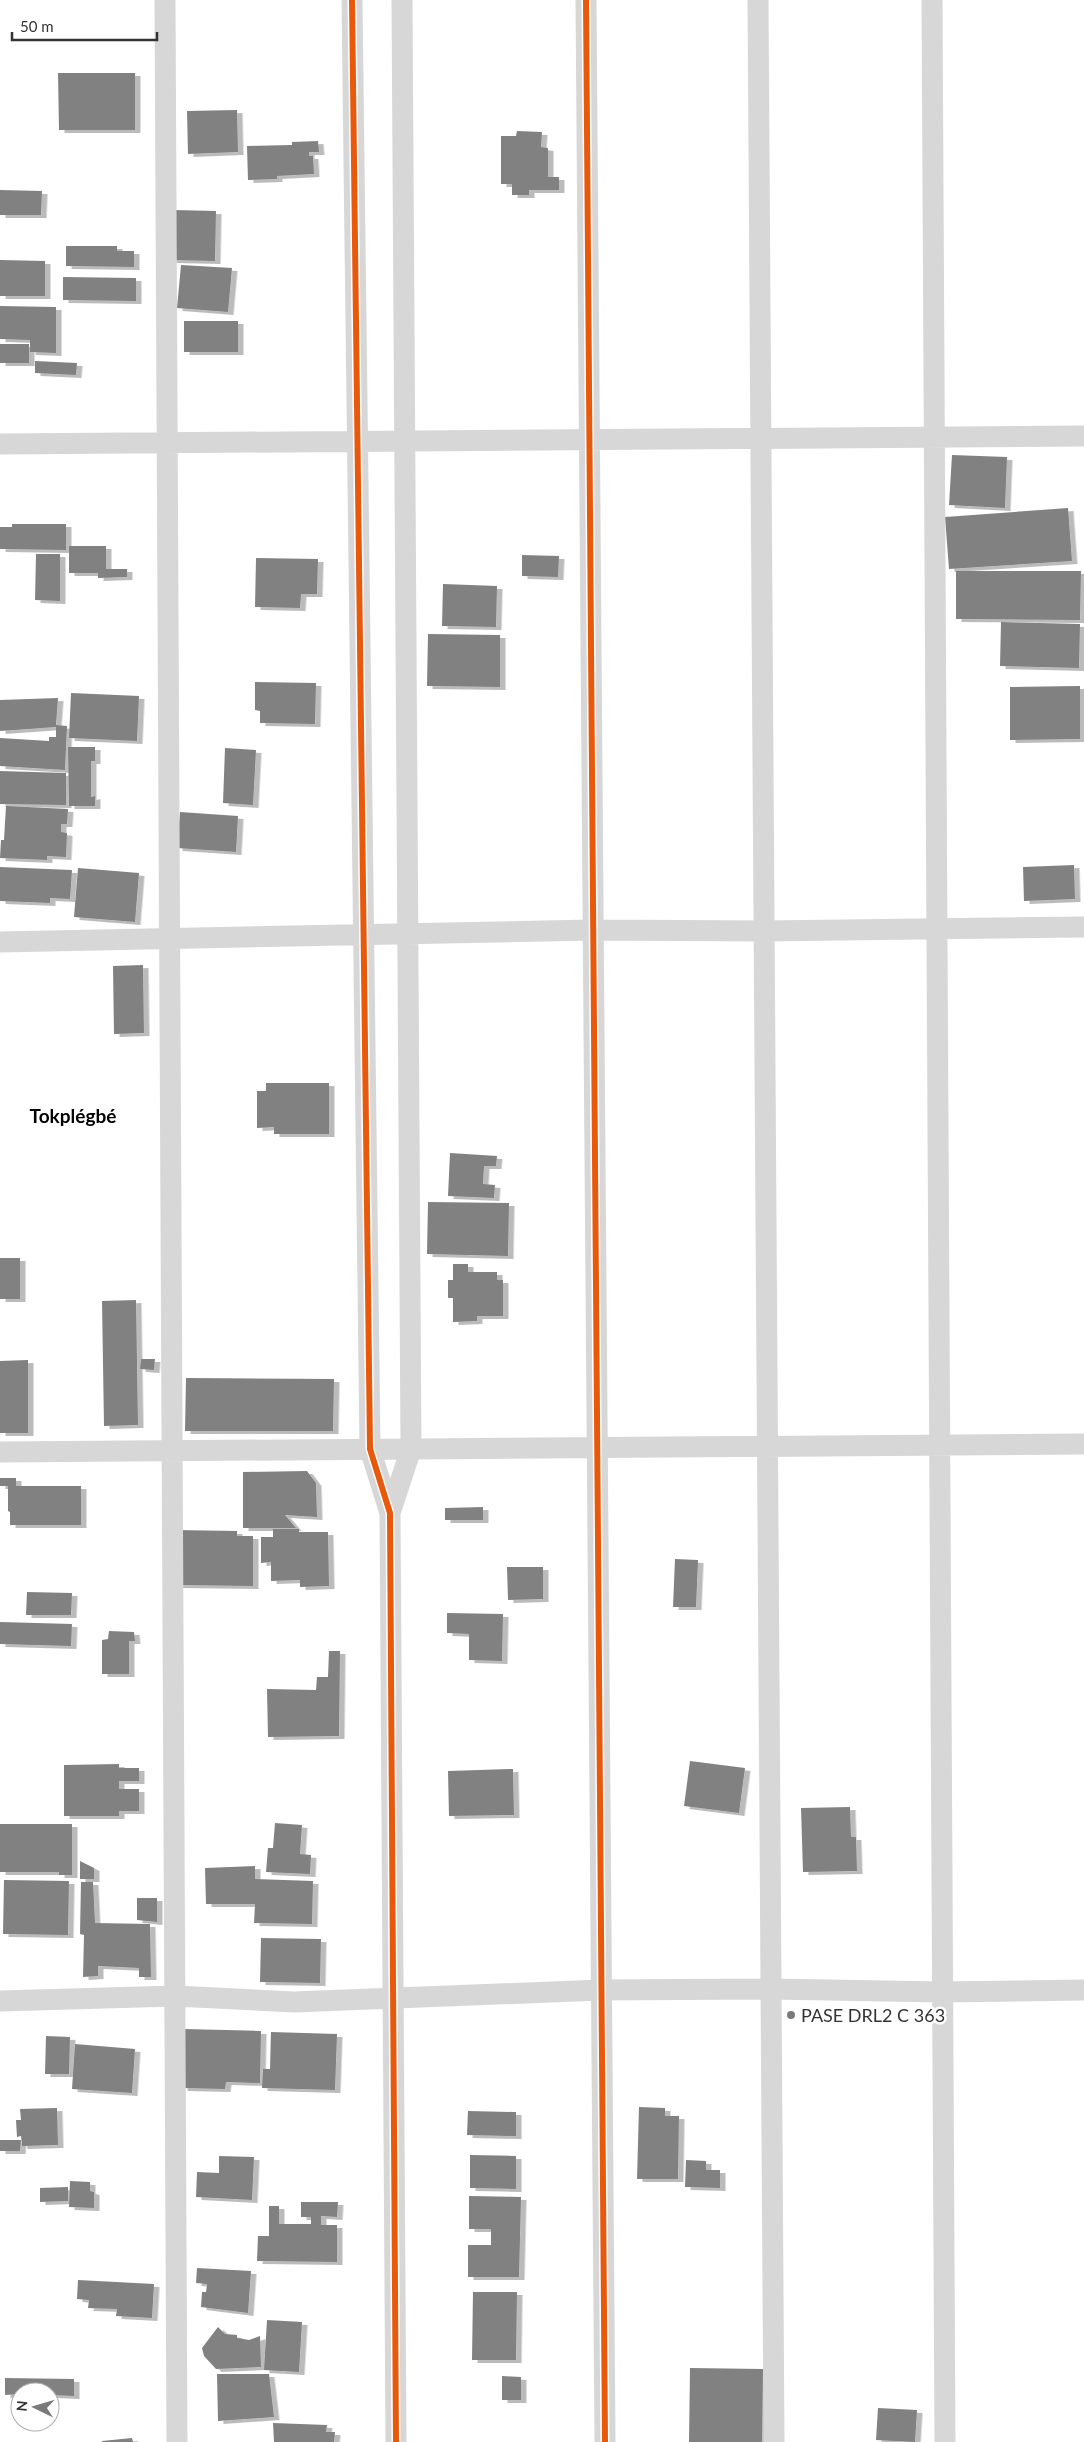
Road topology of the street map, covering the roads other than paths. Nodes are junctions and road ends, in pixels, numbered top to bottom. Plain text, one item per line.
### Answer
1 (165, 0) edge
2 (352, 0) edge
3 (402, 0) edge
4 (586, 0) edge
5 (758, 0) edge
6 (932, 0) edge
7 (1084, 436) edge
8 (934, 437) junction
9 (761, 438) junction
10 (589, 439) junction
11 (358, 441) junction
12 (405, 441) junction
13 (167, 442) junction
14 (0, 444) edge
15 (1084, 927) edge
16 (937, 929) junction
17 (593, 930) junction
18 (764, 930) junction
19 (408, 933) junction
20 (364, 935) junction
21 (169, 939) junction
22 (0, 942) edge
23 (1084, 1444) edge
24 (940, 1445) junction
25 (768, 1446) junction
26 (597, 1448) junction
27 (370, 1449) junction
28 (411, 1449) junction
29 (172, 1451) junction
30 (0, 1452) edge
31 (390, 1513) junction
32 (770, 1989) junction
33 (601, 1990) junction
34 (1084, 1990) edge
35 (942, 1992) junction
36 (175, 1996) junction
37 (392, 1997) junction
38 (0, 2001) edge
39 (176, 2442) edge
40 (396, 2442) edge
41 (605, 2442) edge
42 (774, 2442) edge
43 (945, 2442) edge

1 - 13 street
2 - 11 street
3 - 12 street
4 - 10 street
5 - 9 street
6 - 8 street
7 - 8 street
8 - 9 street
8 - 16 street
9 - 10 street
9 - 18 street
10 - 12 street
10 - 17 street
11 - 12 street
11 - 13 street
11 - 20 street
12 - 19 street
13 - 14 street
13 - 21 street
15 - 16 street
16 - 18 street
16 - 24 street
17 - 18 street
17 - 19 street
17 - 26 street
18 - 25 street
19 - 20 street
19 - 28 street
20 - 21 street
20 - 27 street
21 - 22 street
21 - 29 street
23 - 24 street
24 - 25 street
24 - 35 street
25 - 26 street
25 - 32 street
26 - 28 street
26 - 33 street
27 - 28 street
27 - 29 street
27 - 31 street
28 - 31 street
29 - 30 street
29 - 36 street
31 - 37 street
32 - 33 street
32 - 35 street
32 - 42 street
33 - 37 street
33 - 41 street
34 - 35 street
35 - 43 street
36 - 37 street
36 - 38 street
36 - 39 street
37 - 40 street

